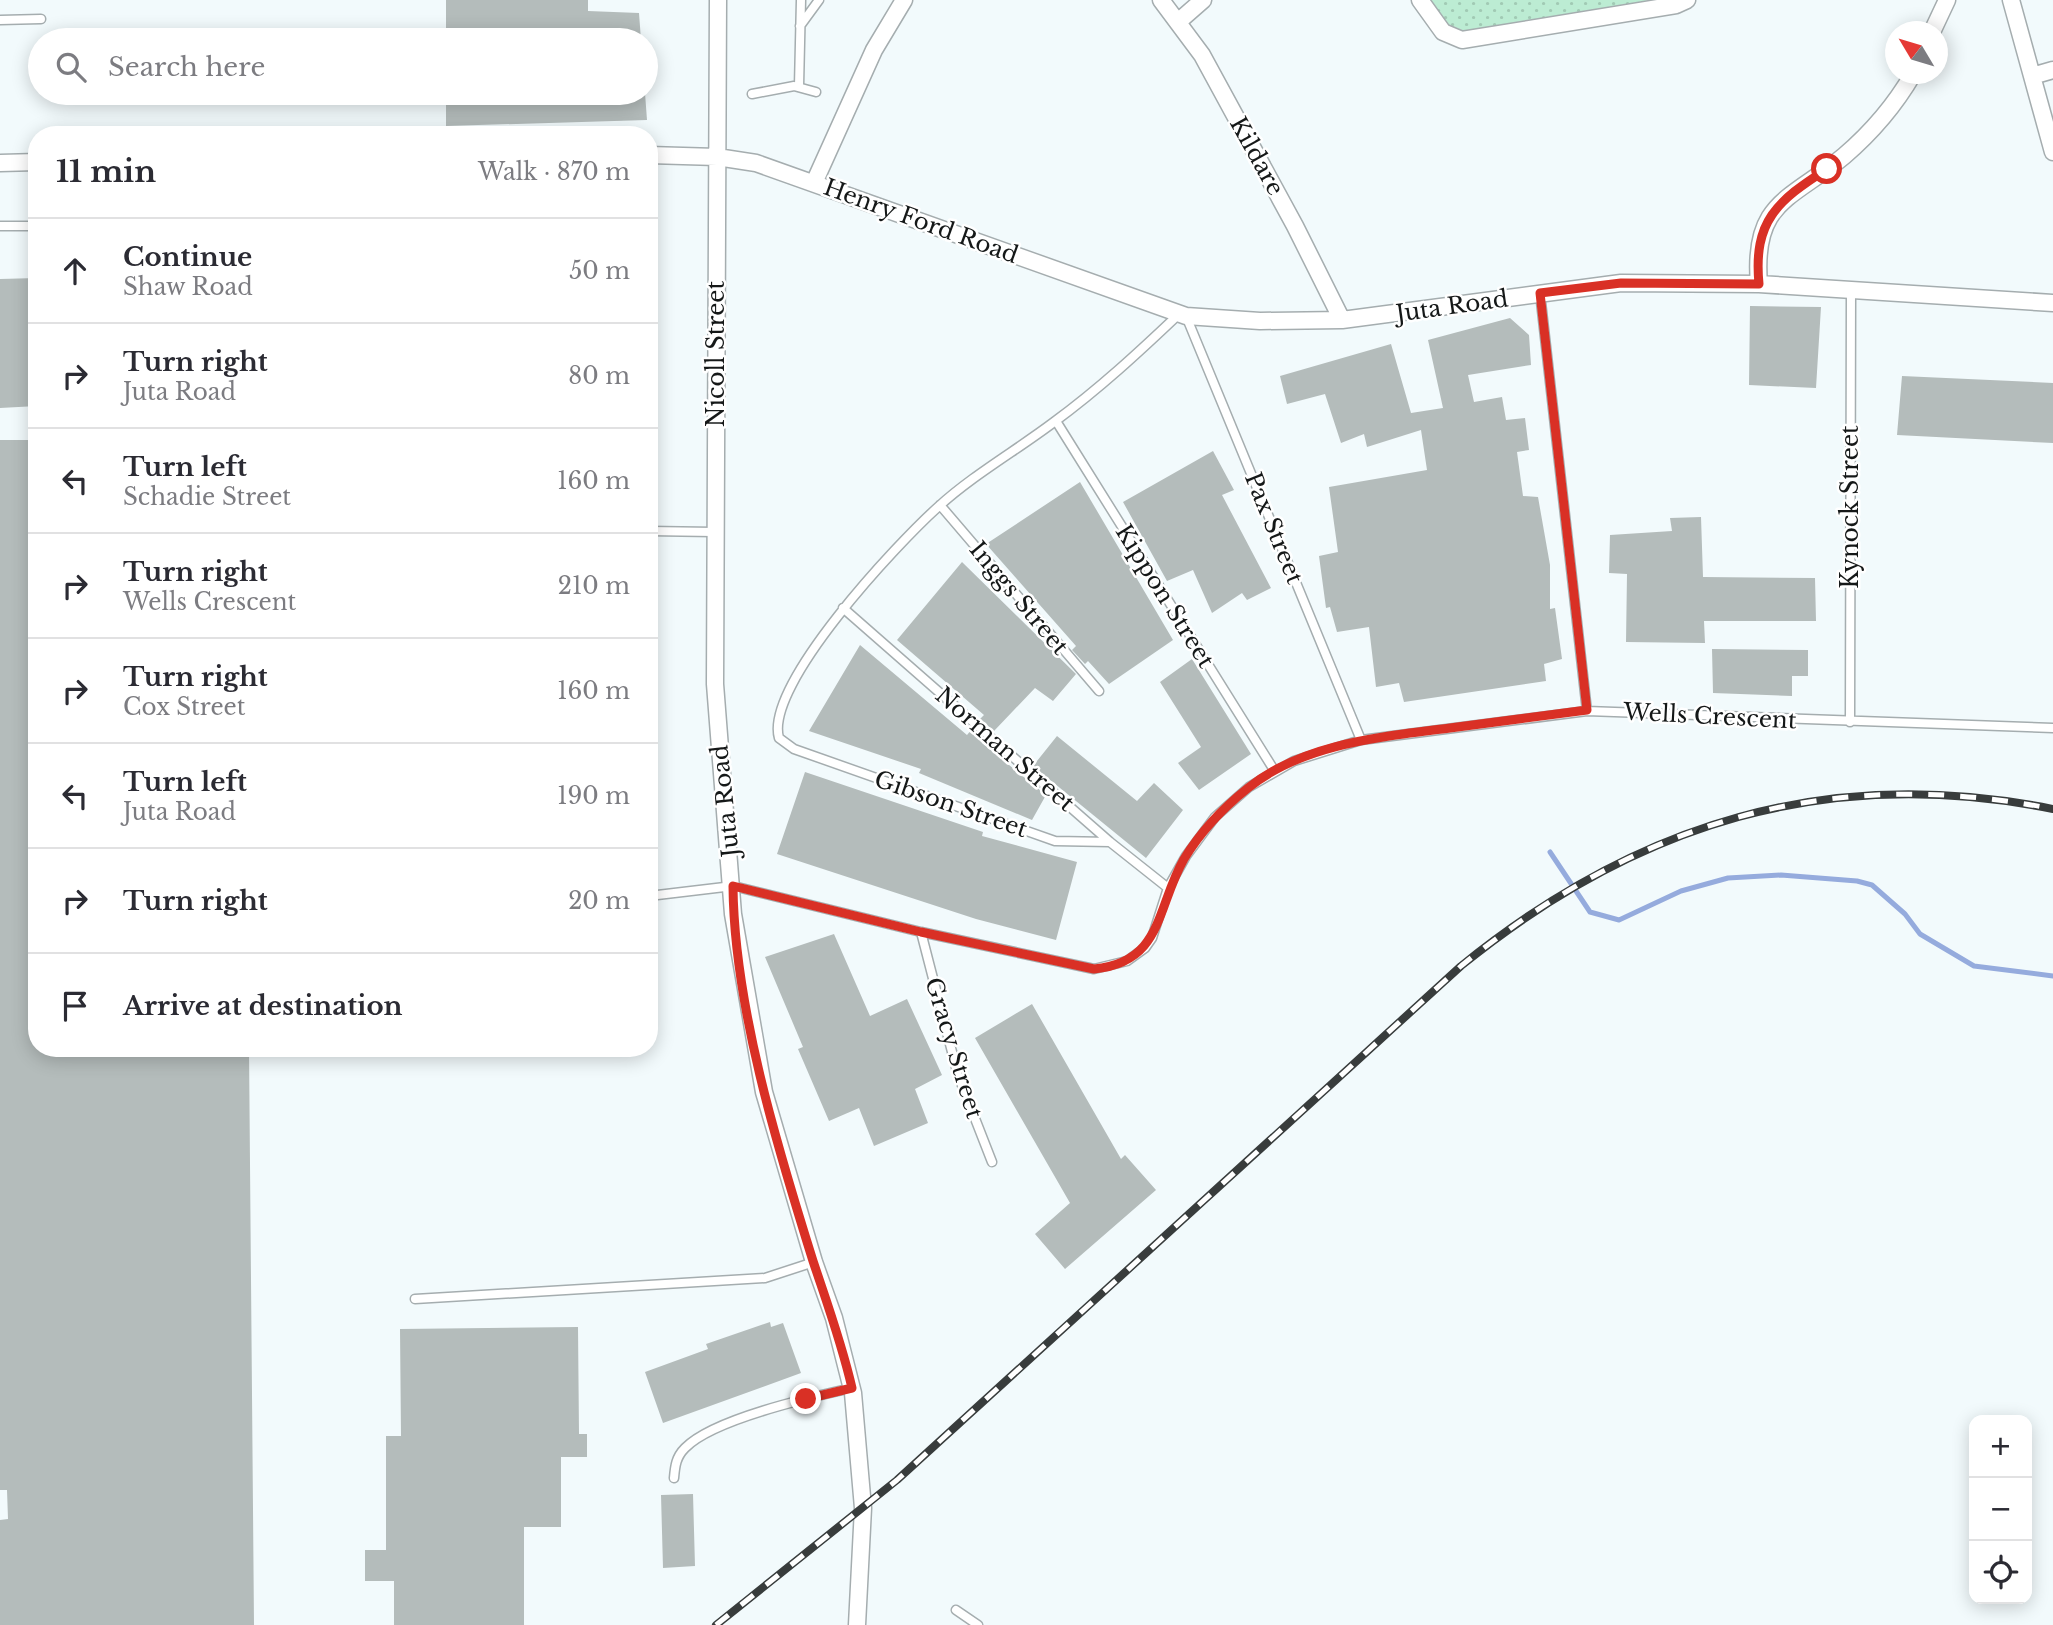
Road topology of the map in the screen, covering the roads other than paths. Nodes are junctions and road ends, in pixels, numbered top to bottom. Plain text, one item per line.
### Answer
1 (718, 0) edge
2 (801, 0) edge
3 (819, 0) edge
4 (904, 0) edge
5 (1161, 0) edge
6 (1203, 0) edge
7 (1420, 0) edge
8 (1687, 0) edge
9 (1947, 0) edge
10 (2011, 0) edge
11 (41, 19) dead end
12 (0, 20) edge
13 (1179, 21) junction
14 (1937, 21) edge
15 (800, 27) junction
16 (2053, 70) edge
17 (2032, 76) junction
18 (1907, 84) edge
19 (799, 86) junction
20 (816, 92) dead end
21 (752, 94) dead end
22 (2053, 152) edge
23 (658, 155) edge
24 (717, 157) junction
25 (28, 162) edge
26 (0, 163) edge
27 (814, 183) junction
28 (0, 226) edge
29 (28, 226) edge
30 (1759, 284) junction
31 (1850, 291) junction
32 (1540, 293) junction
33 (2053, 303) edge
34 (1183, 315) junction
35 (1342, 320) junction
36 (1056, 421) junction
37 (940, 505) junction
38 (658, 531) edge
39 (715, 532) junction
40 (843, 607) junction
41 (1099, 691) dead end
42 (716, 708) joint
43 (1587, 710) junction
44 (1850, 722) junction
45 (2053, 728) edge
46 (1361, 740) junction
47 (1274, 770) junction
48 (1110, 842) junction
49 (733, 886) junction
50 (1168, 888) junction
51 (658, 895) edge
52 (921, 932) junction
53 (992, 1162) dead end
54 (814, 1262) junction
55 (415, 1299) dead end
56 (852, 1388) junction
57 (674, 1478) dead end
58 (956, 1610) dead end
59 (857, 1625) edge
60 (978, 1625) edge

1 - 24 street, Nicoll Street
2 - 15 lane
3 - 15 lane
4 - 27 street
5 - 13 street, Kildare
6 - 13 street
7 - 8 street
9 - 14 street
10 - 17 street
11 - 12 lane
13 - 35 street, Kildare
15 - 19 lane
16 - 17 street
17 - 22 street
18 - 30 street
19 - 20 lane
19 - 21 lane
23 - 24 street, Henry Ford Road
24 - 27 street, Henry Ford Road
24 - 39 street, Nicoll Street
25 - 26 street
27 - 34 street, Henry Ford Road
28 - 29 lane
30 - 31 street, Juta Road
30 - 32 street, Juta Road
31 - 33 street, Juta Road
31 - 44 lane, Kynock Street
32 - 35 street, Juta Road
32 - 43 lane
34 - 35 street, Juta Road
34 - 36 lane
34 - 46 lane, Pax Street
36 - 37 lane
36 - 47 lane, Kippon Street
37 - 40 lane
37 - 41 lane, Inggs Street
38 - 39 lane
39 - 42 street, Nicoll Street
40 - 48 lane, Norman Street
40 - 48 lane, Gibson Street
42 - 49 street, Juta Road
43 - 44 lane, Wells Crescent
43 - 46 lane, Wells Crescent
44 - 45 lane, Wells Crescent
46 - 47 lane, Wells Crescent
47 - 50 lane, Wells Crescent
48 - 50 lane, Norman Street
49 - 51 lane
49 - 52 lane
49 - 54 street, Juta Road
50 - 52 lane, Wells Crescent
52 - 53 lane, Gracy Street
54 - 55 lane
54 - 56 street, Juta Road
56 - 57 lane
56 - 59 street, Juta Road
58 - 60 lane

